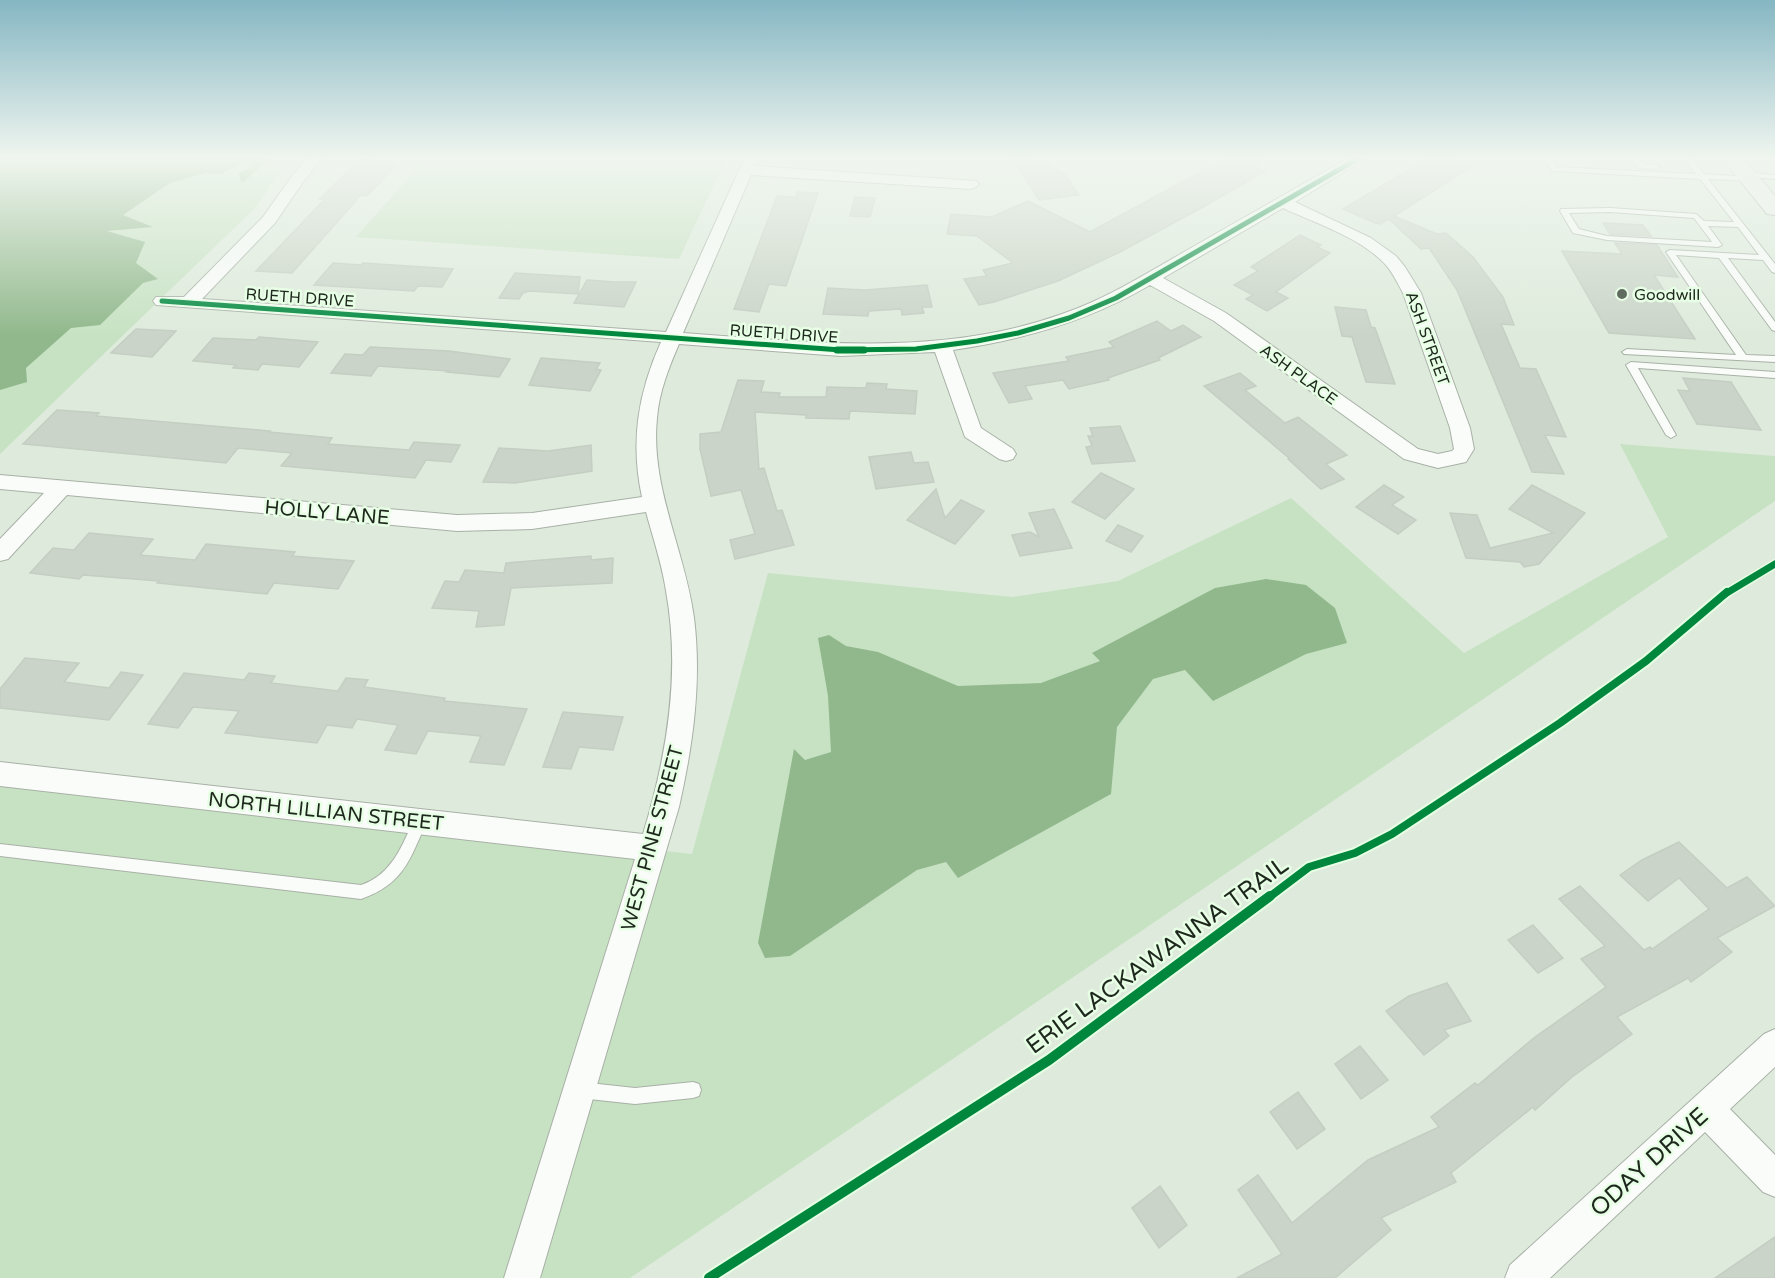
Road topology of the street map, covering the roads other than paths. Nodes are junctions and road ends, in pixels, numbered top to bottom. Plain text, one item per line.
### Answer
1 (271, 217) edge
2 (726, 217) edge
3 (1257, 217) edge
4 (1314, 217) edge
5 (1567, 217) edge
6 (1697, 217) edge
7 (1733, 217) edge
8 (1702, 223) junction
9 (1740, 225) junction
10 (1721, 255) junction
11 (1766, 258) junction
12 (1775, 270) edge
13 (1150, 278) junction
14 (162, 301) dead end
15 (188, 303) junction
16 (1775, 328) edge
17 (673, 338) junction
18 (942, 346) junction
19 (1627, 352) dead end
20 (1743, 358) junction
21 (1775, 359) edge
22 (1772, 375) edge
23 (1775, 385) edge
24 (1671, 435) dead end
25 (1006, 454) dead end
26 (1448, 461) joint
27 (0, 482) edge
28 (63, 487) junction
29 (653, 503) junction
30 (0, 553) edge
31 (0, 774) edge
32 (420, 821) junction
33 (652, 848) junction
34 (0, 850) edge
35 (1775, 1045) edge
36 (579, 1090) junction
37 (693, 1090) dead end
38 (1707, 1110) junction
39 (1775, 1180) edge
40 (522, 1278) edge
41 (1523, 1278) edge

1 - 15 street
2 - 17 street, WEST PINE STREET
3 - 13 street, RUETH DRIVE
4 - 26 street, ASH STREET
5 - 8 lane
6 - 8 lane
7 - 9 lane
8 - 9 lane
9 - 11 lane
10 - 11 lane
10 - 16 lane
10 - 20 lane
11 - 12 lane
13 - 18 street, RUETH DRIVE
13 - 26 street, ASH PLACE
14 - 15 street, RUETH DRIVE
15 - 17 street, RUETH DRIVE
17 - 18 street, RUETH DRIVE
17 - 29 street, WEST PINE STREET
18 - 25 street
19 - 20 lane
20 - 21 lane
22 - 23 lane
22 - 24 lane
27 - 28 street, HOLLY LANE
28 - 29 street, HOLLY LANE
28 - 30 street
29 - 33 street, WEST PINE STREET
31 - 32 street, NORTH LILLIAN STREET
32 - 33 street, NORTH LILLIAN STREET
32 - 34 lane
33 - 36 street, WEST PINE STREET
35 - 38 street, ODAY DRIVE
36 - 37 lane
36 - 40 street, WEST PINE STREET
38 - 39 street
38 - 41 street, ODAY DRIVE

